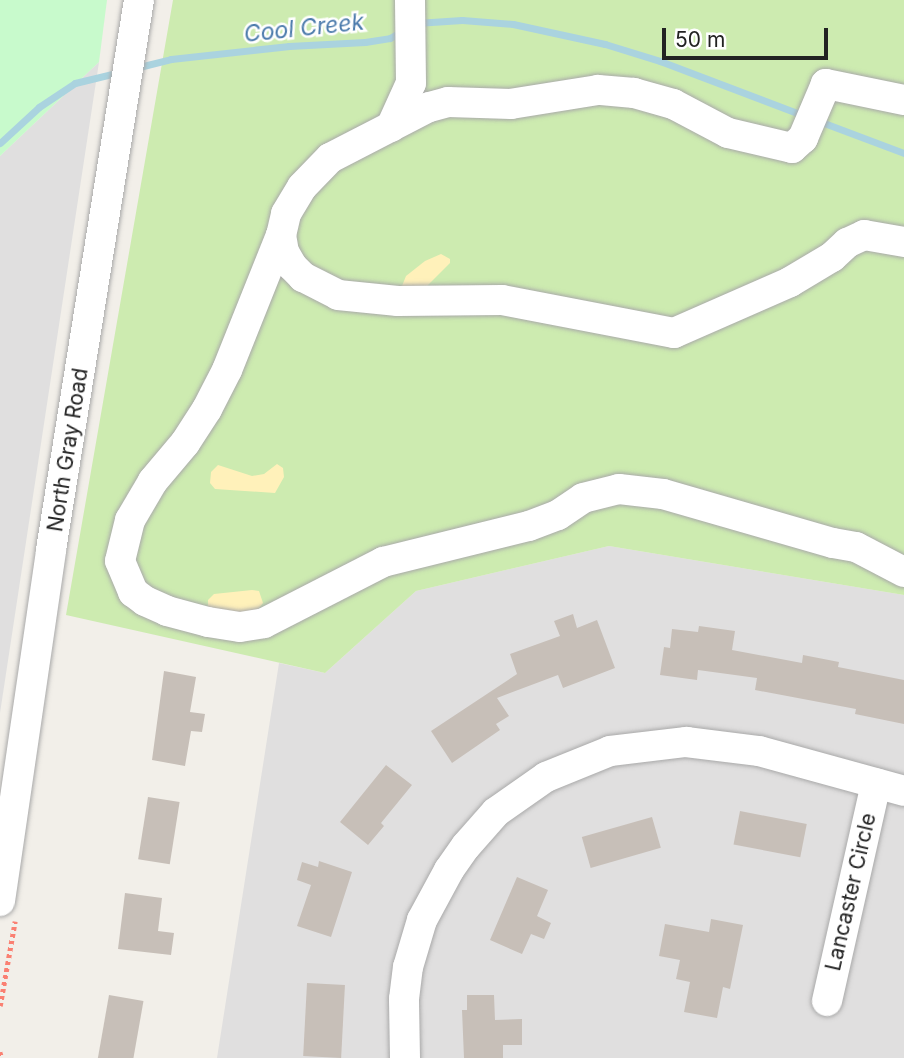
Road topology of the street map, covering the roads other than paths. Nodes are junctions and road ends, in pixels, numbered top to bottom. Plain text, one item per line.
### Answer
1 (139, 0) edge
2 (410, 1) edge
3 (904, 100) edge
4 (391, 127) junction
5 (281, 235) junction
6 (904, 242) edge
7 (904, 572) edge
8 (876, 783) junction
9 (904, 791) edge
10 (0, 901) edge
11 (827, 1001) dead end
12 (405, 1058) edge

1 - 10 street, North Gray Road
2 - 4 street
3 - 4 street
4 - 5 street
5 - 6 street
5 - 7 street
8 - 9 street
8 - 11 street, Lancaster Circle
8 - 12 street

